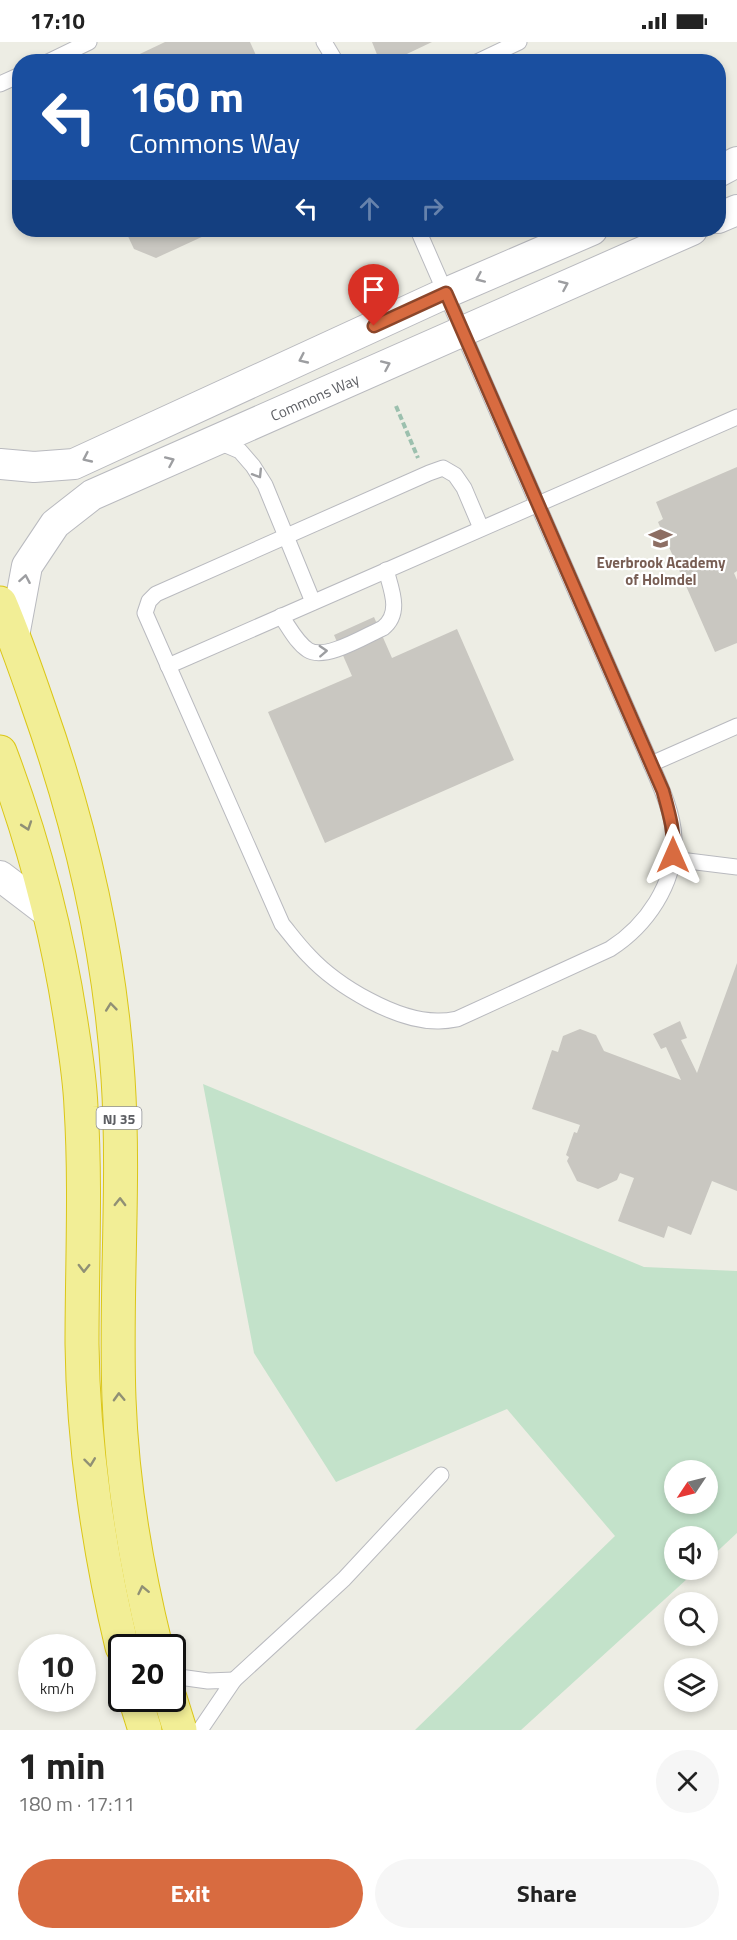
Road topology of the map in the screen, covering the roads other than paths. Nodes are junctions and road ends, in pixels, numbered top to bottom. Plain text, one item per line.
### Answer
1 (89, 42) edge
2 (519, 42) edge
3 (64, 54) edge
4 (494, 54) edge
5 (421, 237) edge
6 (576, 237) edge
7 (676, 237) edge
8 (446, 293) junction
9 (463, 331) junction
10 (737, 417) edge
11 (212, 442) junction
12 (0, 464) edge
13 (538, 503) junction
14 (481, 528) junction
15 (286, 537) junction
16 (386, 570) junction
17 (313, 602) junction
18 (0, 603) edge
19 (282, 616) junction
20 (14, 636) junction
21 (168, 666) junction
22 (737, 726) edge
23 (651, 764) junction
24 (3, 769) edge
25 (672, 859) junction
26 (737, 867) edge
27 (0, 876) edge
28 (50, 914) junction
29 (441, 1475) dead end
30 (119, 1634) edge
31 (153, 1634) edge
32 (186, 1678) edge
33 (234, 1680) junction
34 (139, 1712) edge
35 (174, 1712) edge
36 (145, 1730) edge
37 (180, 1730) edge
38 (200, 1730) edge

1 - 3 lane
2 - 4 lane
5 - 8 lane
6 -> 8 street
9 -> 7 street, Commons Way
8 - 9 lane
8 -> 12 street
11 -> 9 street, Commons Way
9 - 13 lane
10 - 13 lane
11 -> 15 lane
20 -> 11 street, Commons Way
13 - 14 lane
13 - 23 lane
14 - 15 lane
14 - 16 lane
15 - 17 lane
15 - 21 lane
16 - 17 lane
19 -> 16 lane
17 - 19 lane
18 - 20 highway, NJ 35
19 - 21 lane
31 -> 20 highway, NJ 35
21 - 25 lane
22 - 23 lane
23 - 25 lane
24 -> 28 highway, NJ 35
25 - 26 lane
27 - 28 street
28 -> 30 highway, NJ 35
29 - 33 lane
32 - 33 lane
33 - 38 lane
34 - 36 highway
35 - 37 highway

